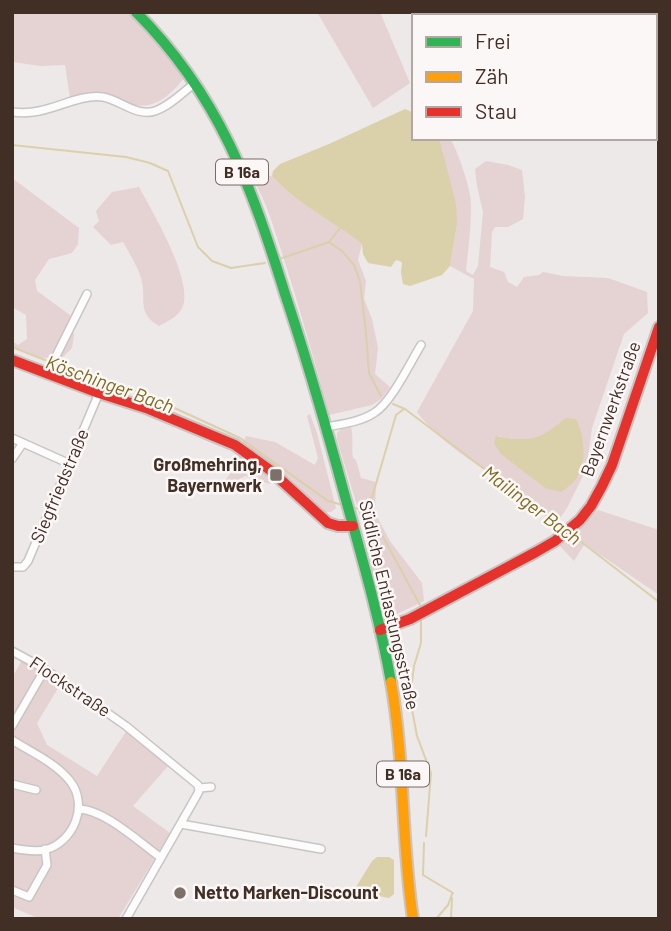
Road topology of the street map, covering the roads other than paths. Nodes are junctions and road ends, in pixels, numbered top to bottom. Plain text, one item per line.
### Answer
1 (136, 12) edge
2 (195, 83) junction
3 (12, 112) edge
4 (87, 294) dead end
5 (658, 330) edge
6 (421, 345) dead end
7 (12, 360) edge
8 (48, 371) junction
9 (99, 393) junction
10 (326, 427) junction
11 (12, 438) edge
12 (23, 443) junction
13 (12, 459) edge
14 (70, 464) junction
15 (353, 526) junction
16 (12, 567) edge
17 (380, 630) junction
18 (12, 651) edge
19 (45, 668) junction
20 (12, 726) edge
21 (12, 740) edge
22 (12, 785) edge
23 (211, 787) dead end
24 (199, 788) junction
25 (36, 790) dead end
26 (78, 809) junction
27 (181, 824) junction
28 (12, 848) edge
29 (45, 849) junction
30 (321, 849) dead end
31 (160, 857) junction
32 (12, 890) edge
33 (126, 919) edge
34 (413, 919) edge

1 - 2 main road, B 16a
2 - 3 street
2 - 10 main road, B 16a
4 - 8 street
5 - 17 main road, Bayernwerkstraße
6 - 10 street
7 - 8 main road
8 - 9 main road
9 - 14 street, Siegfriedstraße
9 - 15 main road
10 - 15 main road, Südliche Entlastungsstraße / B 16a
11 - 12 street
12 - 13 street
12 - 14 street
14 - 16 street, Siegfriedstraße
15 - 17 main road, Südliche Entlastungsstraße / B 16a
17 - 34 main road, Südliche Entlastungsstraße / B 16a
18 - 19 street, Flockstraße
19 - 20 street
19 - 24 street, Flockstraße
21 - 26 street
22 - 25 street
23 - 24 street
24 - 27 street
26 - 29 street
26 - 31 street
27 - 30 street
27 - 31 street
28 - 29 street
29 - 32 street
31 - 33 street

